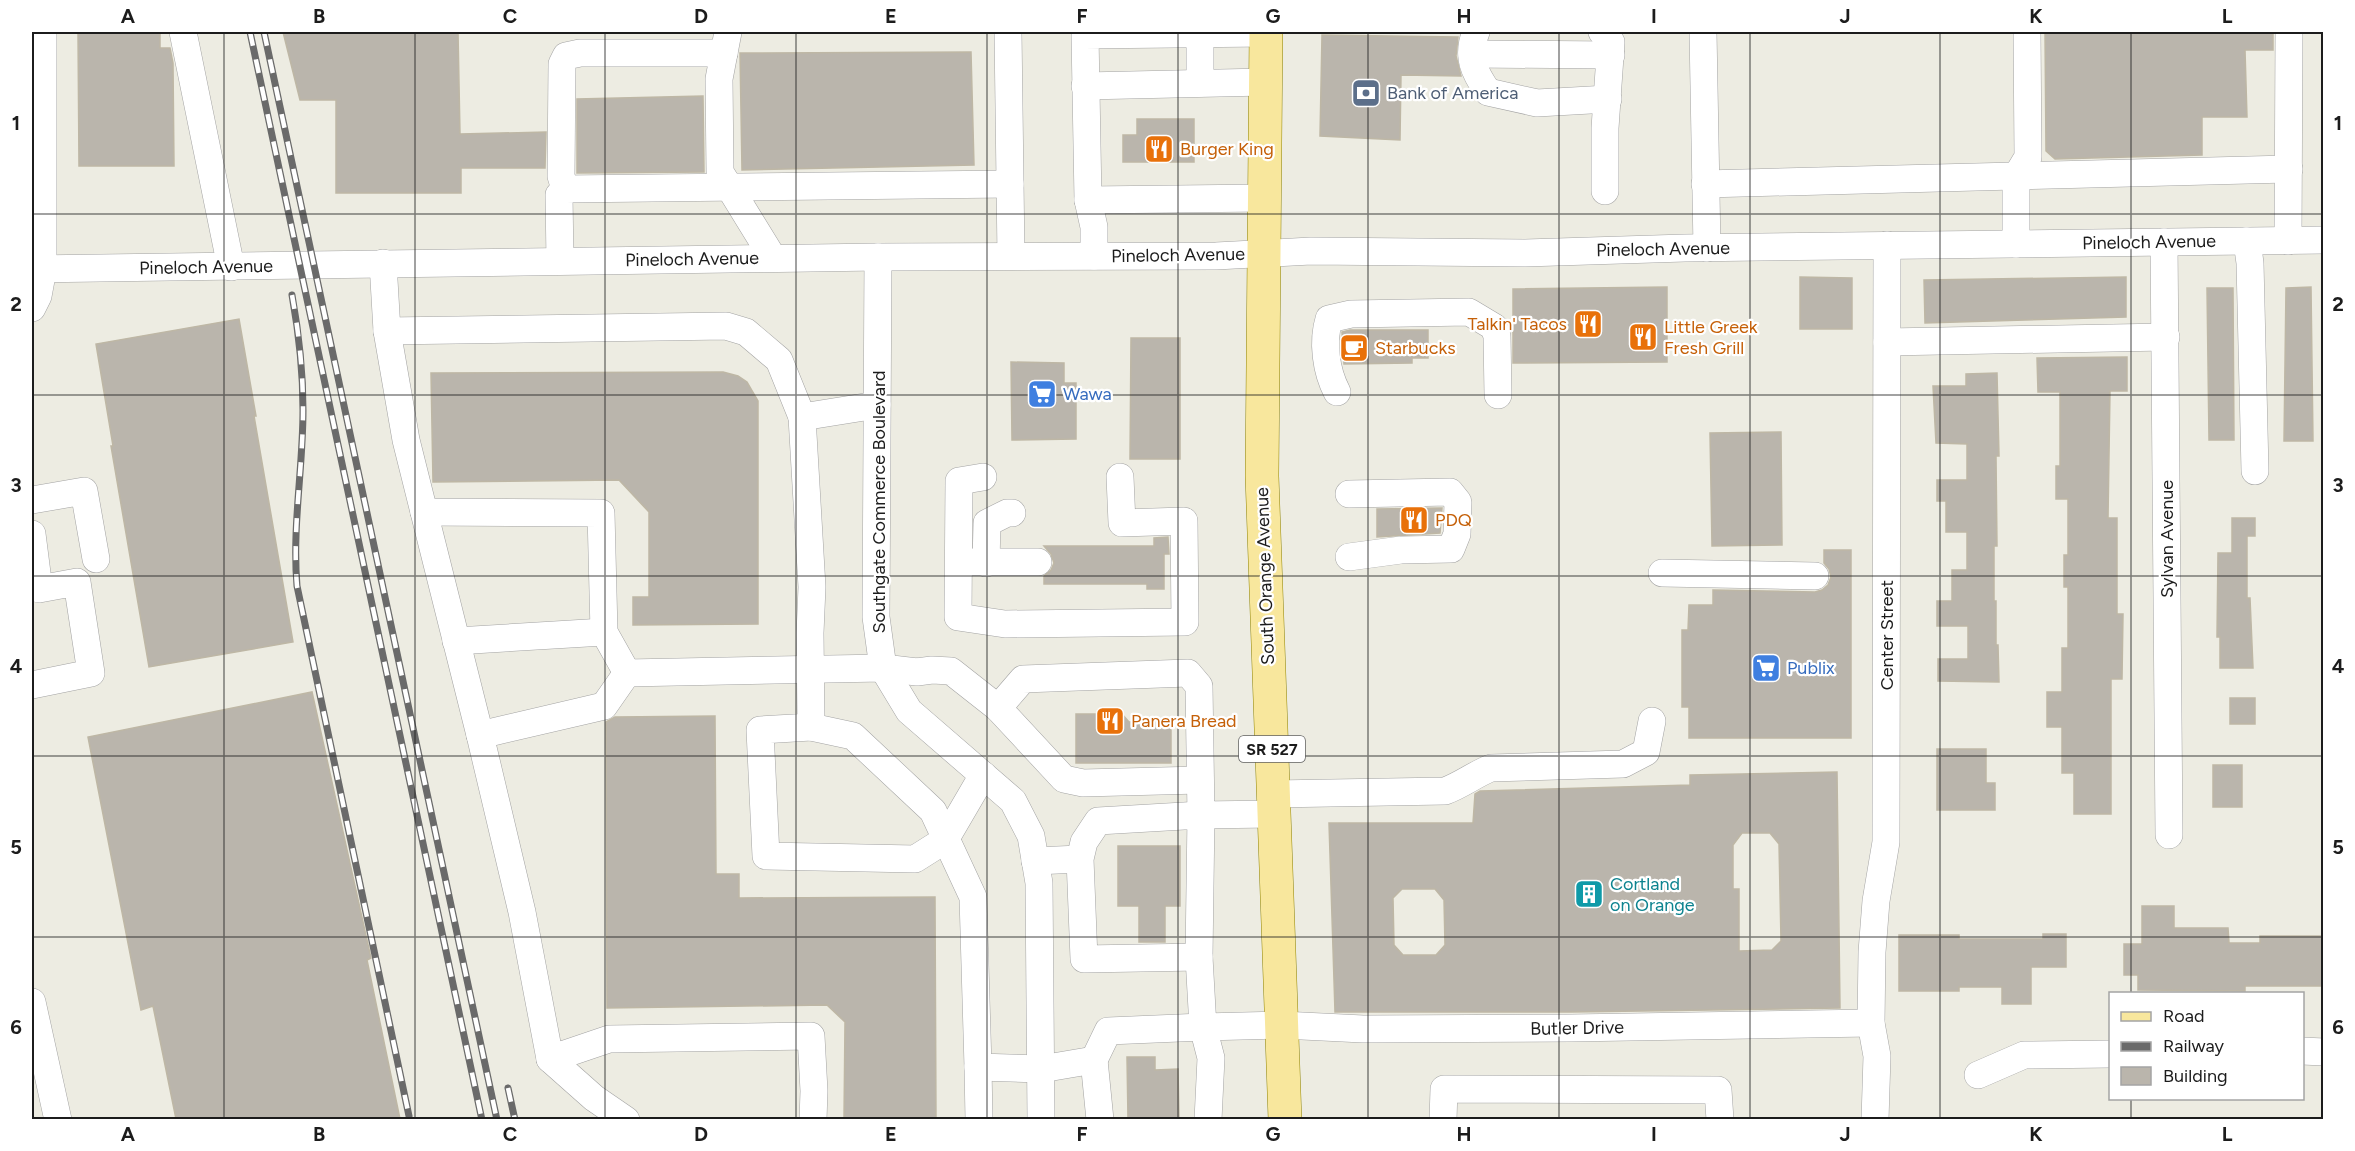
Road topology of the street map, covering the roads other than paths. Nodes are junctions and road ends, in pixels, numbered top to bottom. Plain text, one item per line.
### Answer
1 (43, 32) edge
2 (183, 32) edge
3 (1008, 32) edge
4 (1266, 32) edge
5 (1703, 32) edge
6 (2027, 32) edge
7 (2289, 32) edge
8 (1200, 33) junction
9 (726, 42) edge
10 (1474, 43) edge
11 (1606, 43) edge
12 (1265, 82) junction
13 (1200, 83) junction
14 (1085, 86) junction
15 (1608, 99) junction
16 (2289, 169) junction
17 (2016, 177) junction
18 (1010, 184) junction
19 (1705, 184) junction
20 (566, 189) junction
21 (730, 189) junction
22 (1605, 191) dead end
23 (1264, 198) junction
24 (1088, 200) junction
25 (2324, 240) edge
26 (2247, 241) junction
27 (2288, 241) junction
28 (2164, 242) junction
29 (2016, 244) junction
30 (1887, 245) junction
31 (1707, 248) junction
32 (1263, 253) junction
33 (878, 256) junction
34 (1011, 256) junction
35 (1094, 256) junction
36 (773, 258) junction
37 (560, 261) junction
38 (383, 263) junction
39 (231, 267) junction
40 (37, 269) edge
41 (32, 308) edge
42 (387, 331) junction
43 (2166, 337) junction
44 (1887, 342) junction
45 (1337, 392) dead end
46 (1498, 395) dead end
47 (877, 405) junction
48 (802, 417) junction
49 (2255, 471) dead end
50 (983, 477) dead end
51 (1120, 477) dead end
52 (1349, 494) dead end
53 (32, 501) edge
54 (424, 512) junction
55 (1012, 513) dead end
56 (32, 534) edge
57 (1350, 557) dead end
58 (96, 559) dead end
59 (959, 562) junction
60 (1038, 562) dead end
61 (986, 563) junction
62 (1662, 573) dead end
63 (1815, 576) dead end
64 (604, 632) junction
65 (456, 641) junction
66 (883, 668) junction
67 (810, 670) junction
68 (627, 673) junction
69 (32, 685) edge
70 (998, 708) junction
71 (1652, 721) dead end
72 (811, 727) junction
73 (480, 735) junction
74 (983, 775) junction
75 (1200, 780) junction
76 (1274, 804) junction
77 (1201, 815) junction
78 (2169, 835) dead end
79 (945, 840) junction
80 (1080, 859) junction
81 (1035, 861) junction
82 (1198, 957) junction
83 (32, 1002) edge
84 (1871, 1023) junction
85 (1282, 1025) junction
86 (1203, 1027) junction
87 (2304, 1051) edge
88 (2324, 1052) edge
89 (2109, 1054) edge
90 (550, 1059) junction
91 (1094, 1060) junction
92 (978, 1066) junction
93 (1041, 1069) junction
94 (1978, 1075) dead end
95 (58, 1119) edge
96 (626, 1119) edge
97 (813, 1119) edge
98 (979, 1119) edge
99 (1041, 1119) edge
100 (1100, 1119) edge
101 (1208, 1119) edge
102 (1285, 1119) edge
103 (1443, 1119) edge
104 (1720, 1119) edge
105 (1875, 1119) edge

1 - 40 street
2 - 39 street
3 - 18 street
4 - 8 street
4 - 12 main road, South Orange Avenue / SR 527
5 - 19 street
6 - 17 street
7 - 16 street
8 - 13 street
8 - 14 street
9 - 20 street
9 - 21 street
10 - 11 street
10 - 15 street
11 - 15 street
12 - 13 street
12 - 23 main road, South Orange Avenue / SR 527
13 - 14 street
14 - 24 street
15 - 22 street
16 - 17 street
16 - 27 street
17 - 19 street
17 - 29 street
18 - 21 street
18 - 34 street
19 - 31 street
20 - 21 street
20 - 37 street
21 - 36 street
23 - 24 street
23 - 32 main road, South Orange Avenue / SR 527
24 - 35 street
25 - 27 street, Pineloch Avenue
26 - 27 street, Pineloch Avenue
26 - 28 street, Pineloch Avenue
26 - 49 street
28 - 29 street, Pineloch Avenue
28 - 43 street, Sylvan Avenue
29 - 30 street, Pineloch Avenue
30 - 31 street, Pineloch Avenue
30 - 44 street, Center Street
31 - 32 street, Pineloch Avenue
32 - 35 street, Pineloch Avenue
32 - 76 main road, South Orange Avenue / SR 527
33 - 34 street, Pineloch Avenue
33 - 36 street, Pineloch Avenue
33 - 47 street, Southgate Commerce Boulevard
34 - 35 street, Pineloch Avenue
36 - 37 street, Pineloch Avenue
37 - 38 street, Pineloch Avenue
38 - 39 street, Pineloch Avenue
38 - 42 street
39 - 40 street, Pineloch Avenue
40 - 41 street
42 - 48 street
42 - 54 street
43 - 44 street
43 - 78 street, Sylvan Avenue
44 - 84 street, Center Street
45 - 46 street
47 - 48 street
47 - 66 street, Southgate Commerce Boulevard
48 - 67 street
50 - 59 street
51 - 59 street
52 - 57 street
53 - 58 street
54 - 64 street
54 - 65 street
55 - 61 street
56 - 69 street
59 - 61 street
60 - 61 street
62 - 63 street
64 - 65 street
64 - 68 street
65 - 73 street
66 - 67 street
66 - 70 street
66 - 74 street, Southgate Commerce Boulevard
67 - 68 street
67 - 72 street
68 - 73 street
70 - 75 street
70 - 75 street
71 - 76 street
72 - 79 street
72 - 79 street
73 - 90 street
74 - 79 street
74 - 81 street, Southgate Commerce Boulevard
75 - 77 street
76 - 77 street
76 - 85 main road, South Orange Avenue / SR 527
77 - 80 street
77 - 82 street
79 - 92 street
80 - 81 street
80 - 82 street
81 - 93 street, Southgate Commerce Boulevard
82 - 86 street
83 - 95 street
84 - 85 street, Butler Drive
84 - 105 street, Center Street
85 - 86 street, Butler Drive
85 - 102 main road, South Orange Avenue / SR 527
86 - 91 street, Butler Drive
86 - 101 street
87 - 88 street
89 - 94 street
90 - 96 street
90 - 97 street
91 - 93 street
91 - 100 street
92 - 93 street
92 - 98 street
93 - 99 street, Southgate Commerce Boulevard
103 - 104 street

